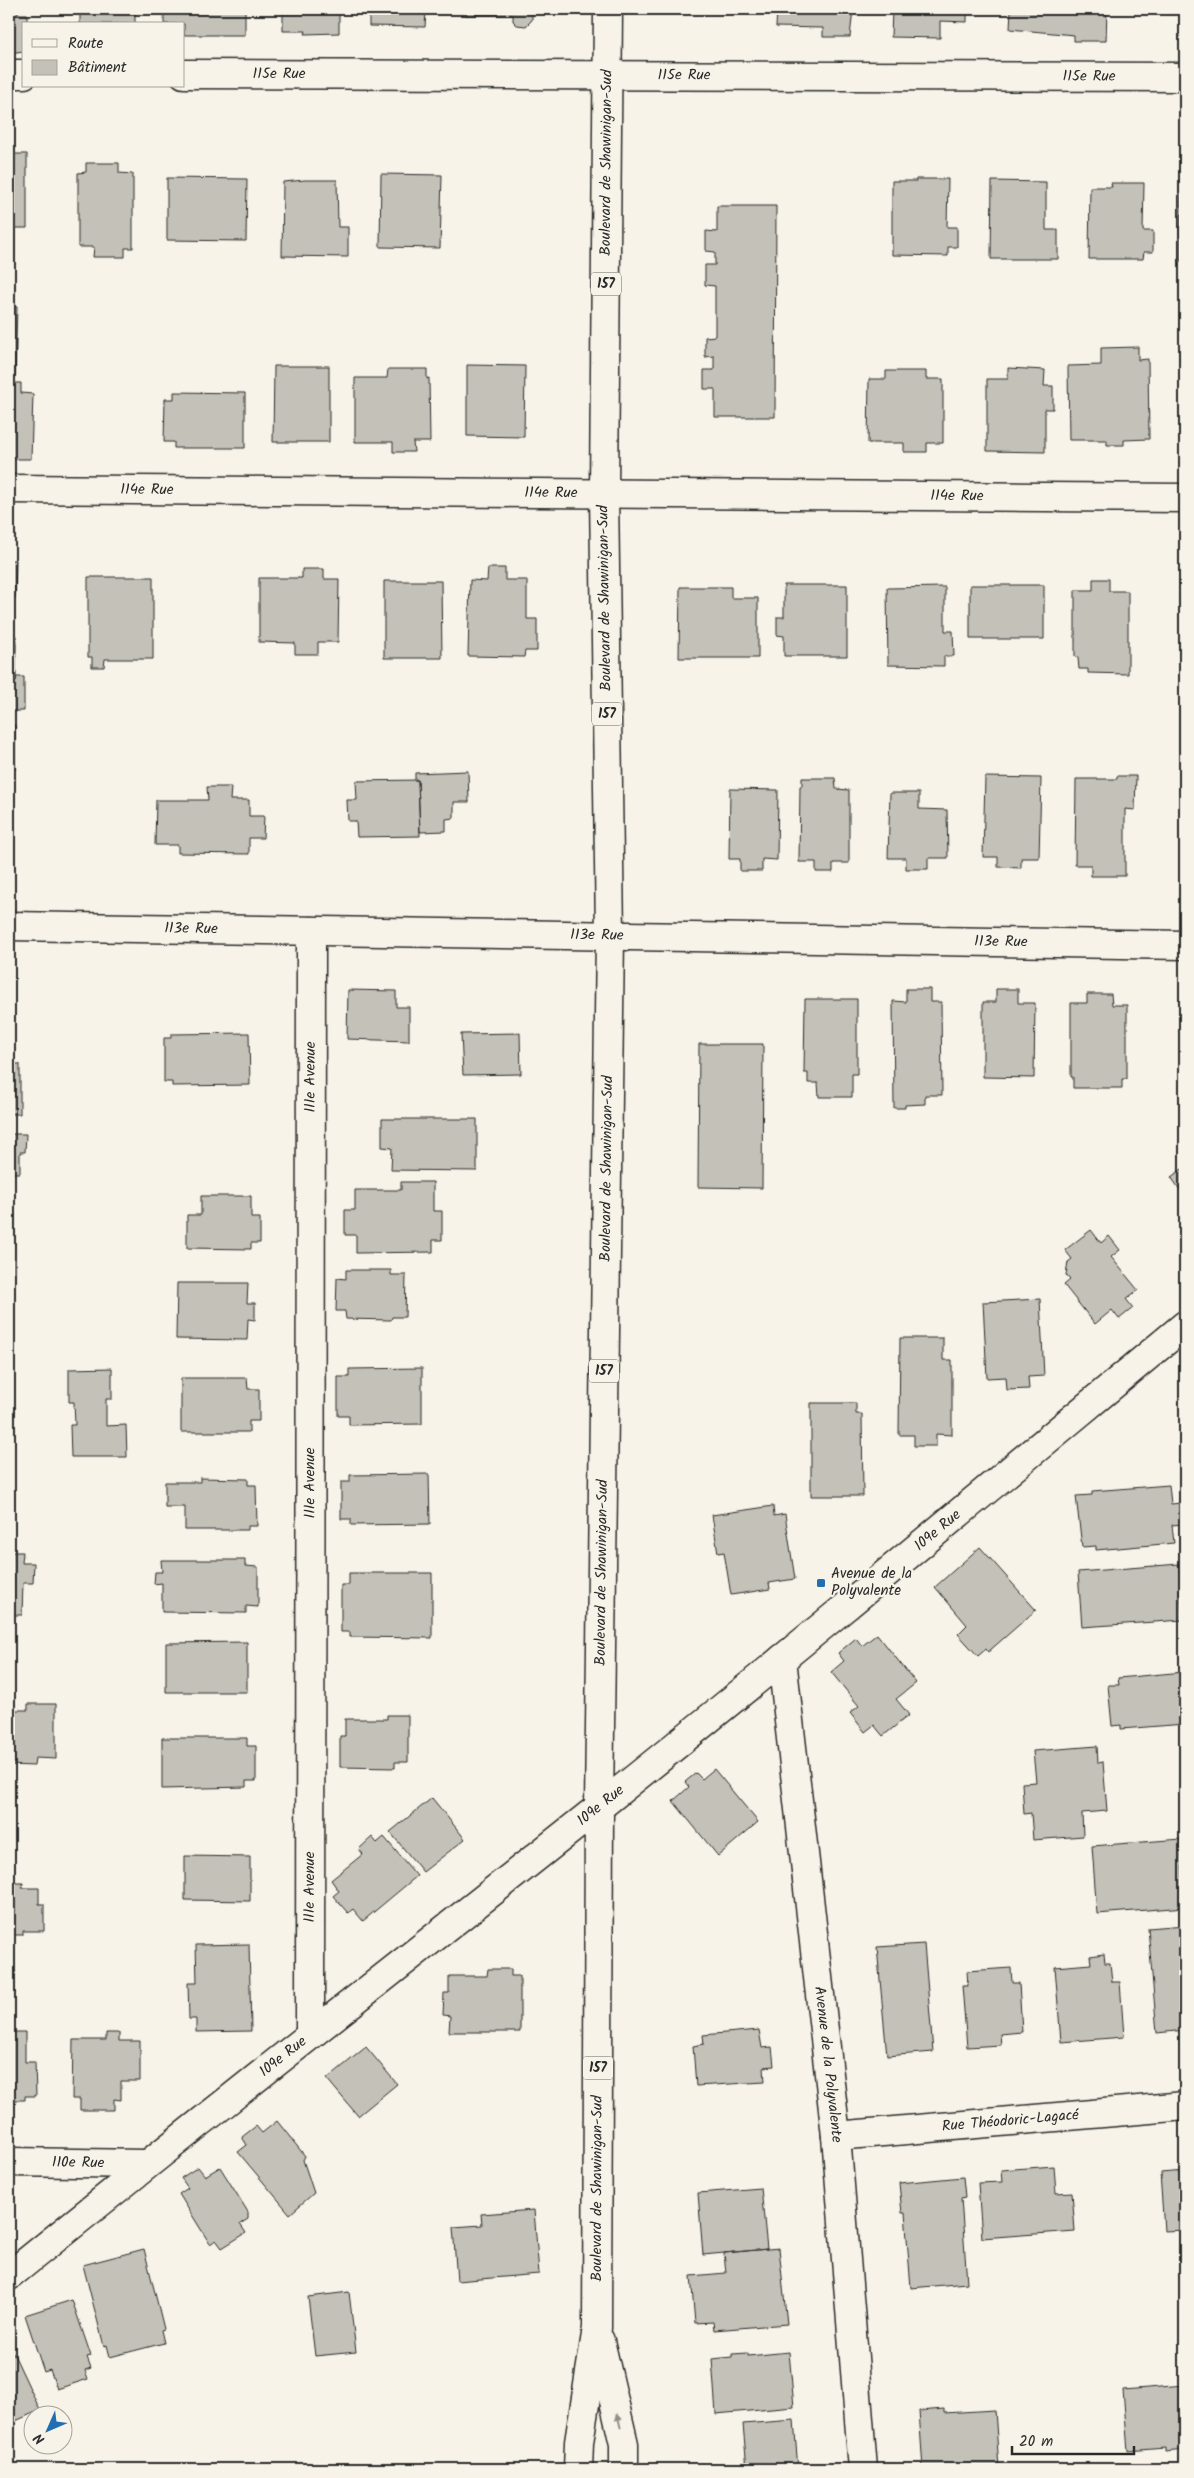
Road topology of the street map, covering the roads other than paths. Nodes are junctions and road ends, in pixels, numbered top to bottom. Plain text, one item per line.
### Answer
1 (608, 9) edge
2 (9, 74) edge
3 (22, 74) edge
4 (185, 74) edge
5 (608, 75) junction
6 (1185, 77) edge
7 (9, 488) edge
8 (604, 493) junction
9 (1185, 498) edge
10 (9, 926) edge
11 (311, 931) junction
12 (610, 935) junction
13 (1185, 945) edge
14 (1185, 1325) edge
15 (782, 1659) junction
16 (599, 1807) junction
17 (310, 2035) junction
18 (1185, 2106) edge
19 (836, 2136) junction
20 (9, 2162) edge
21 (146, 2164) junction
22 (9, 2276) edge
23 (597, 2328) junction
24 (578, 2469) edge
25 (624, 2469) edge
26 (863, 2469) edge

1 - 5 street, Boulevard de Shawinigan-Sud / 157
2 - 3 street
4 - 5 street, 115e Rue
5 - 6 street, 115e Rue
5 - 8 street, Boulevard de Shawinigan-Sud / 157
7 - 8 street, 114e Rue
8 - 9 street, 114e Rue
8 - 12 street, Boulevard de Shawinigan-Sud / 157
10 - 11 street, 113e Rue
11 - 12 street, 113e Rue
11 - 17 street, 111e Avenue
12 - 13 street, 113e Rue
12 - 16 street, Boulevard de Shawinigan-Sud / 157
14 - 15 street, 109e Rue
15 - 16 street, 109e Rue
15 - 19 street, Avenue de la Polyvalente
16 - 17 street, 109e Rue
16 - 23 street, Boulevard de Shawinigan-Sud / 157
17 - 21 street, 109e Rue
18 - 19 street, Rue Théodoric-Lagacé
19 - 26 street, Avenue de la Polyvalente
20 - 21 street, 110e Rue
21 - 22 street, 109e Rue
23 - 24 street, Boulevard de Shawinigan-Sud / 157
25 -> 23 street, Boulevard de Shawinigan-Sud / 157

